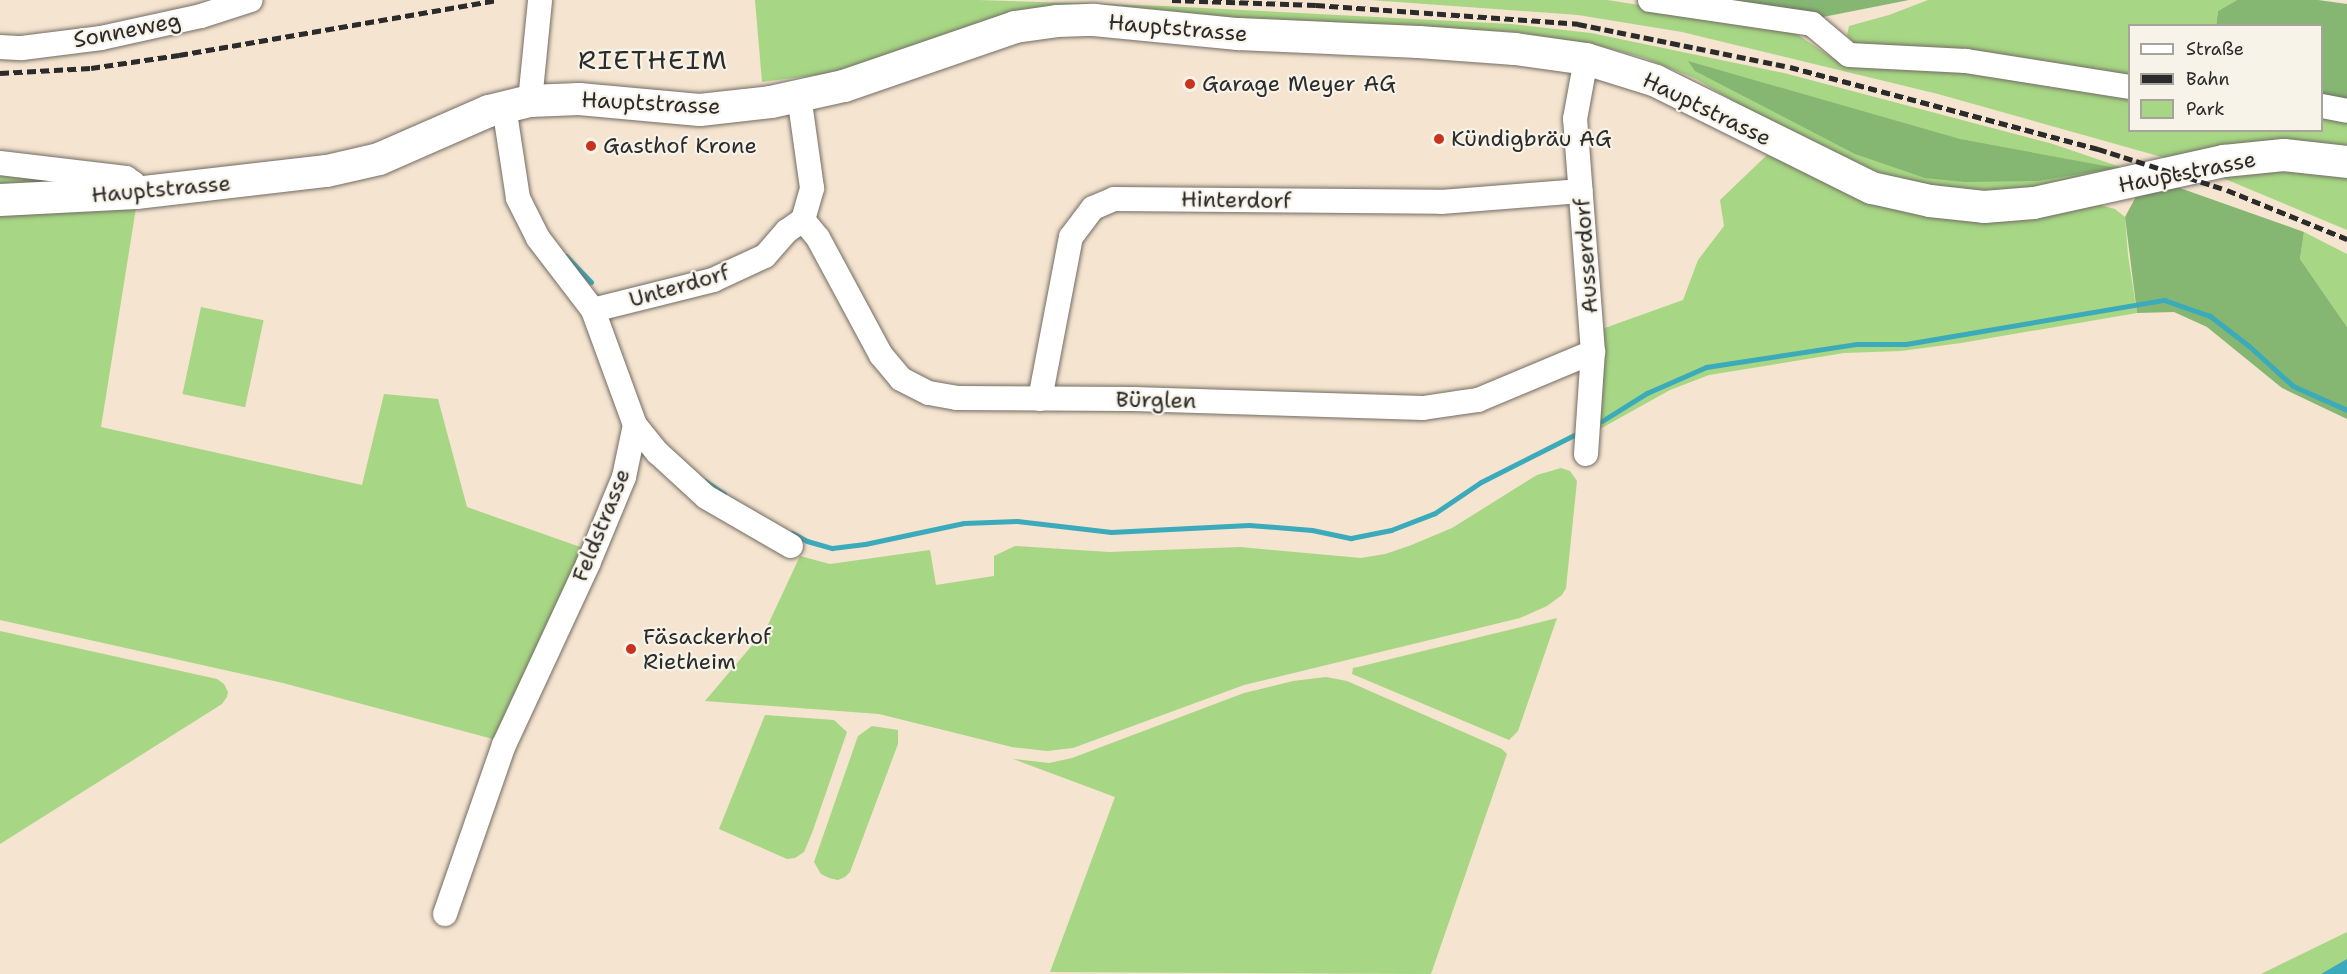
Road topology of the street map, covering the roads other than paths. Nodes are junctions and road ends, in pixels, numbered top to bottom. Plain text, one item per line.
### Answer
1 (251, 0) edge
2 (540, 0) edge
3 (1650, 0) edge
4 (0, 47) edge
5 (1586, 59) junction
6 (2128, 87) edge
7 (799, 96) junction
8 (517, 104) junction
9 (2323, 106) edge
10 (2347, 111) edge
11 (0, 162) edge
12 (2347, 162) edge
13 (1581, 191) junction
14 (136, 194) junction
15 (0, 200) edge
16 (803, 220) junction
17 (593, 310) junction
18 (1593, 352) junction
19 (1040, 399) junction
20 (635, 425) junction
21 (1586, 454) dead end
22 (791, 546) dead end
23 (446, 914) dead end

1 - 4 street, Sonneweg
2 - 8 street
3 - 6 street
5 - 7 main road, Hauptstrasse
5 - 12 main road, Hauptstrasse
5 - 13 street, Ausserdorf
7 - 8 main road, Hauptstrasse
7 - 16 street
8 - 14 main road, Hauptstrasse
8 - 17 street
9 - 10 street
11 - 14 street
13 - 18 street, Ausserdorf
13 - 19 street, Hinterdorf
14 - 15 main road, Hauptstrasse
16 - 17 street, Unterdorf
16 - 19 street, Bürglen
17 - 20 street
18 - 19 street, Bürglen
18 - 21 street, Ausserdorf
20 - 22 street
20 - 23 street, Feldstrasse

